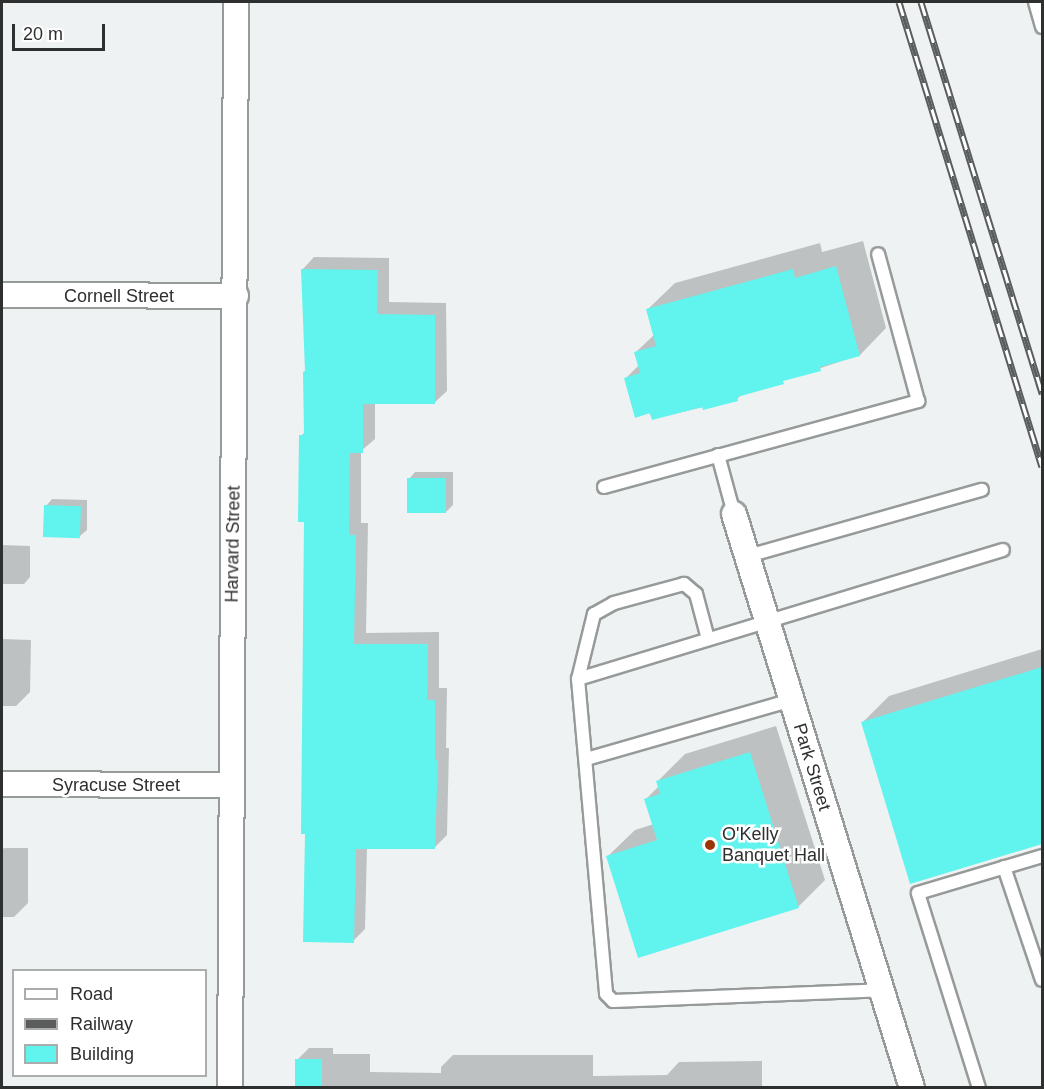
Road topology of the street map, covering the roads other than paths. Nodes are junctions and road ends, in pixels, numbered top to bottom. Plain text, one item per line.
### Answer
1 (236, 2) edge
2 (1035, 2) edge
3 (1042, 27) edge
4 (878, 254) dead end
5 (2, 295) edge
6 (236, 296) junction
7 (718, 455) junction
8 (604, 487) dead end
9 (982, 490) dead end
10 (734, 514) joint
11 (1003, 550) dead end
12 (748, 556) junction
13 (767, 621) junction
14 (708, 639) junction
15 (578, 679) junction
16 (792, 700) junction
17 (586, 759) junction
18 (2, 784) edge
19 (231, 785) junction
20 (1042, 856) edge
21 (1004, 867) junction
22 (1042, 980) edge
23 (882, 990) junction
24 (230, 1088) edge
25 (912, 1088) edge
26 (979, 1088) edge

1 - 6 street, Harvard Street
2 - 3 lane
4 - 7 lane
5 - 6 street, Cornell Street
6 - 19 street, Harvard Street
7 - 8 lane
7 - 10 lane
9 - 12 lane
10 - 12 street, Park Street
11 - 13 lane
12 - 13 street, Park Street
13 - 14 lane
13 - 16 street, Park Street
14 - 15 lane
14 - 15 lane
15 - 17 lane
16 - 17 lane
16 - 23 street, Park Street
17 - 23 lane
18 - 19 street, Syracuse Street
19 - 24 street, Harvard Street
20 - 21 lane
21 - 22 lane
21 - 26 lane
23 - 25 street, Park Street

